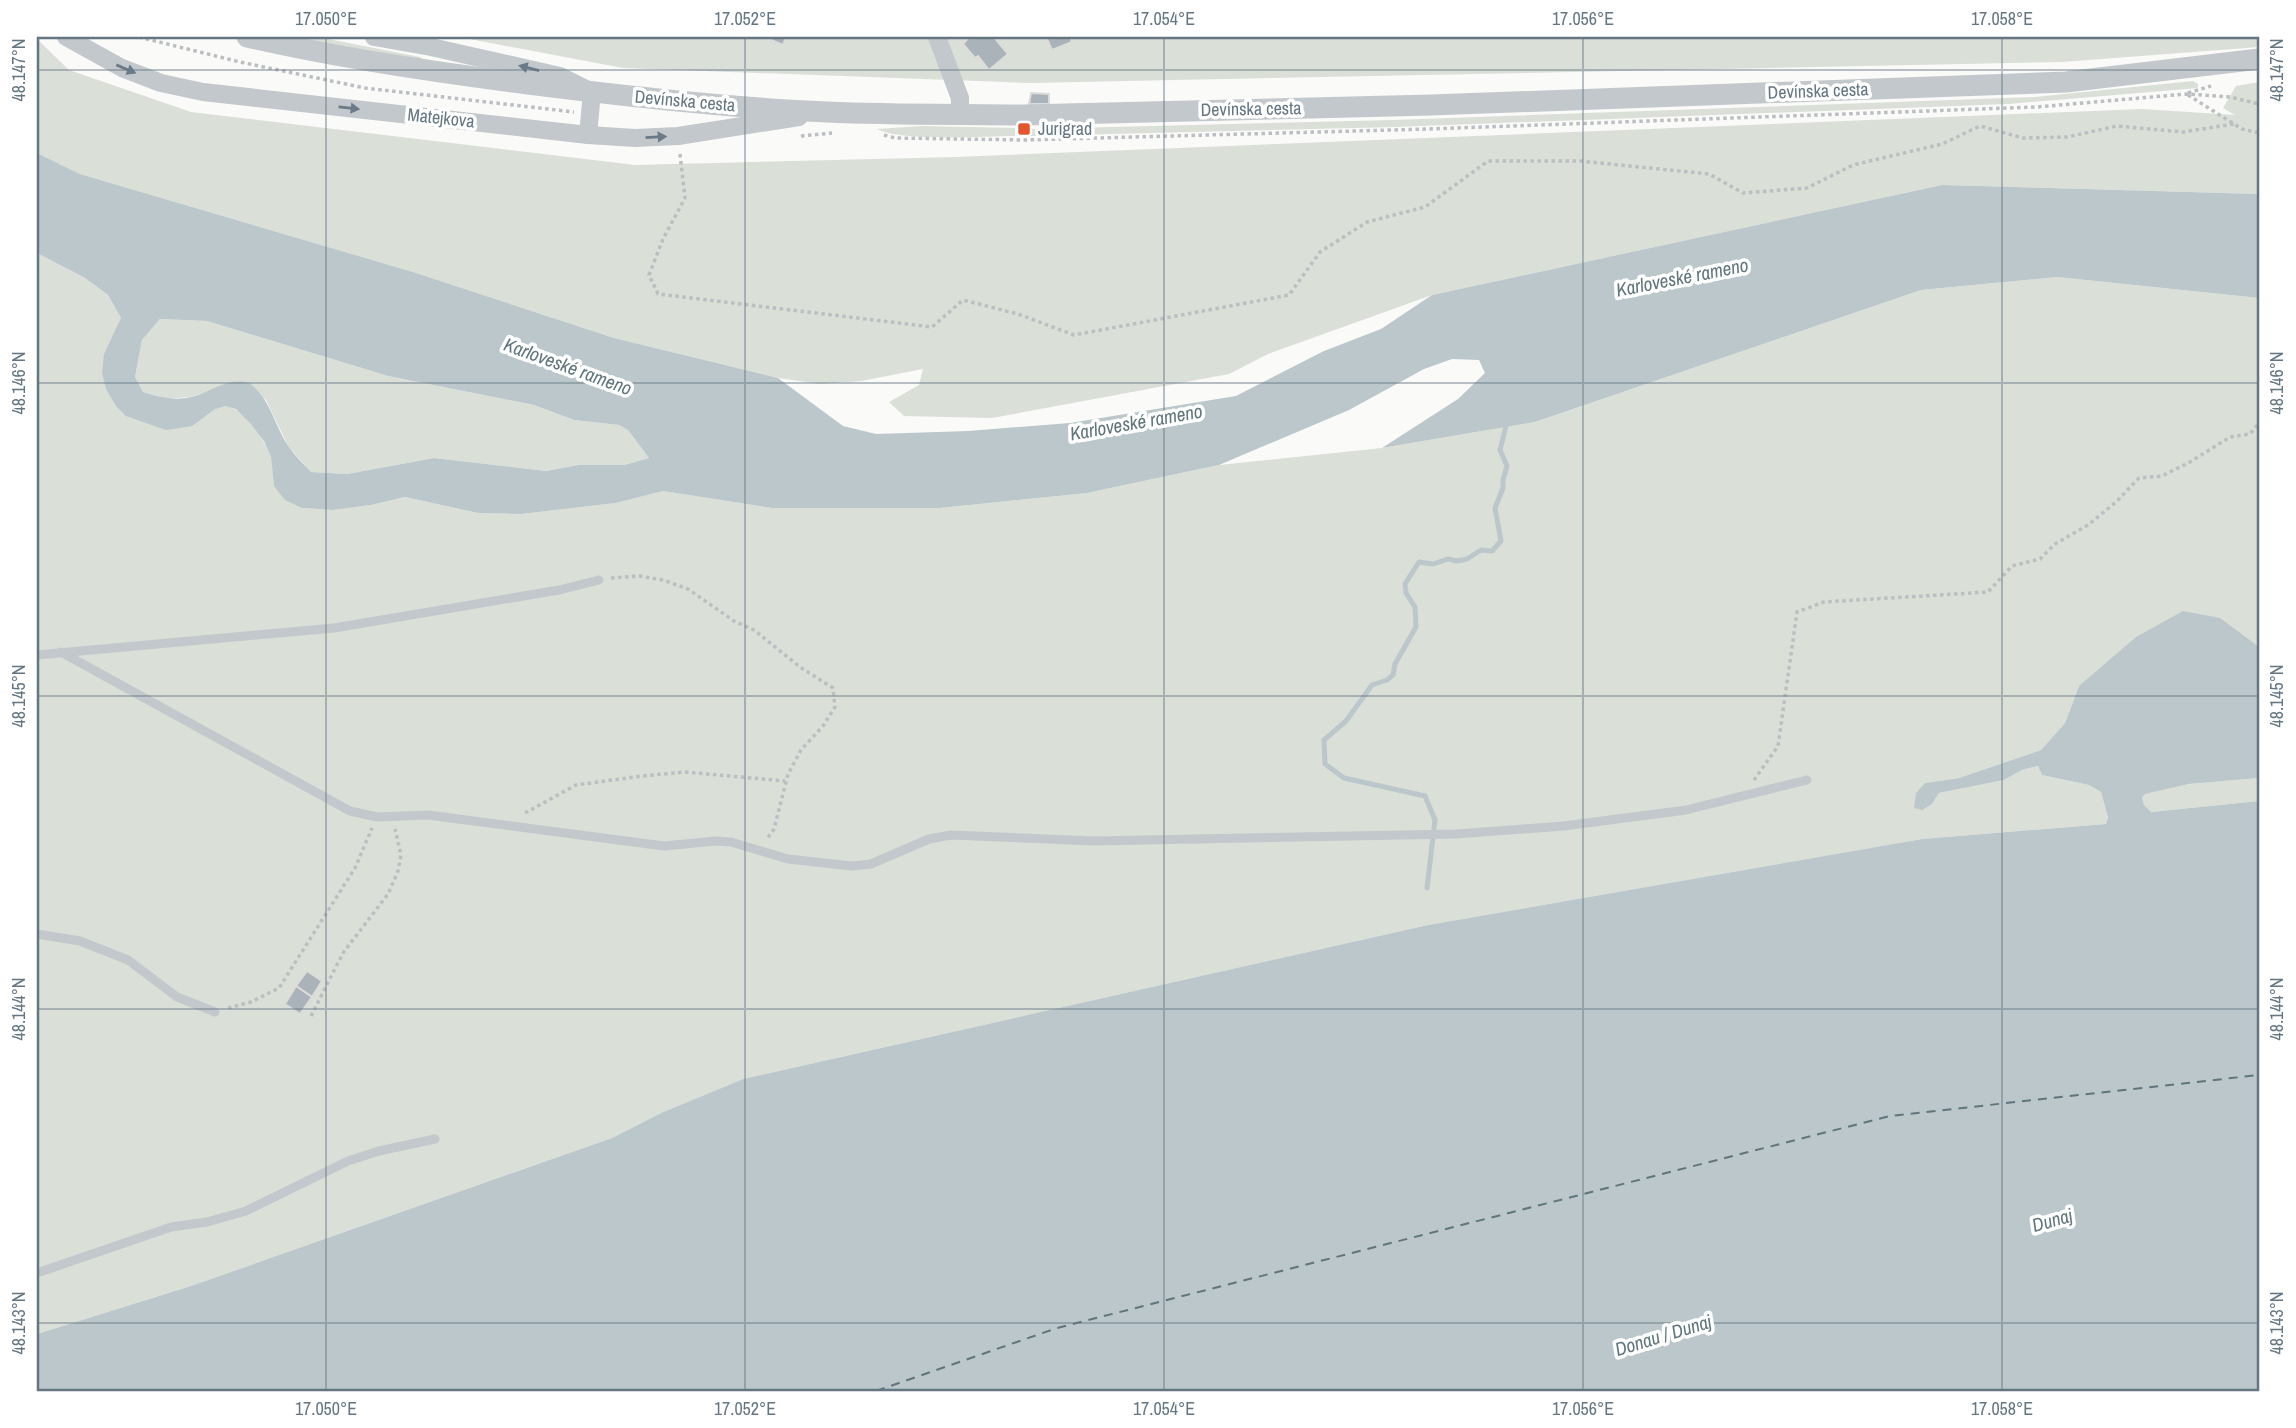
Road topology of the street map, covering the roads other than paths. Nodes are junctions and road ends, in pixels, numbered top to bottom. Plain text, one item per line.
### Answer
1 (66, 37) edge
2 (247, 37) edge
3 (374, 37) edge
4 (937, 37) edge
5 (2259, 59) edge
6 (592, 92) junction
7 (827, 112) junction
8 (960, 114) junction
9 (579, 134) junction
10 (599, 580) road end
11 (61, 652) junction
12 (37, 655) edge
13 (1807, 780) dead end
14 (37, 934) edge
15 (215, 1012) road end
16 (435, 1139) dead end
17 (37, 1273) edge

1 -> 9 street, Matejkova
2 - 6 street, Devínska cesta
6 -> 3 street
4 - 8 street
5 - 8 street, Devínska cesta
6 - 7 street, Devínska cesta
6 - 9 street
7 - 8 street, Devínska cesta
9 -> 7 street, Matejkova
10 - 11 lane
11 - 12 lane
11 - 13 lane
14 - 15 lane
16 - 17 lane

